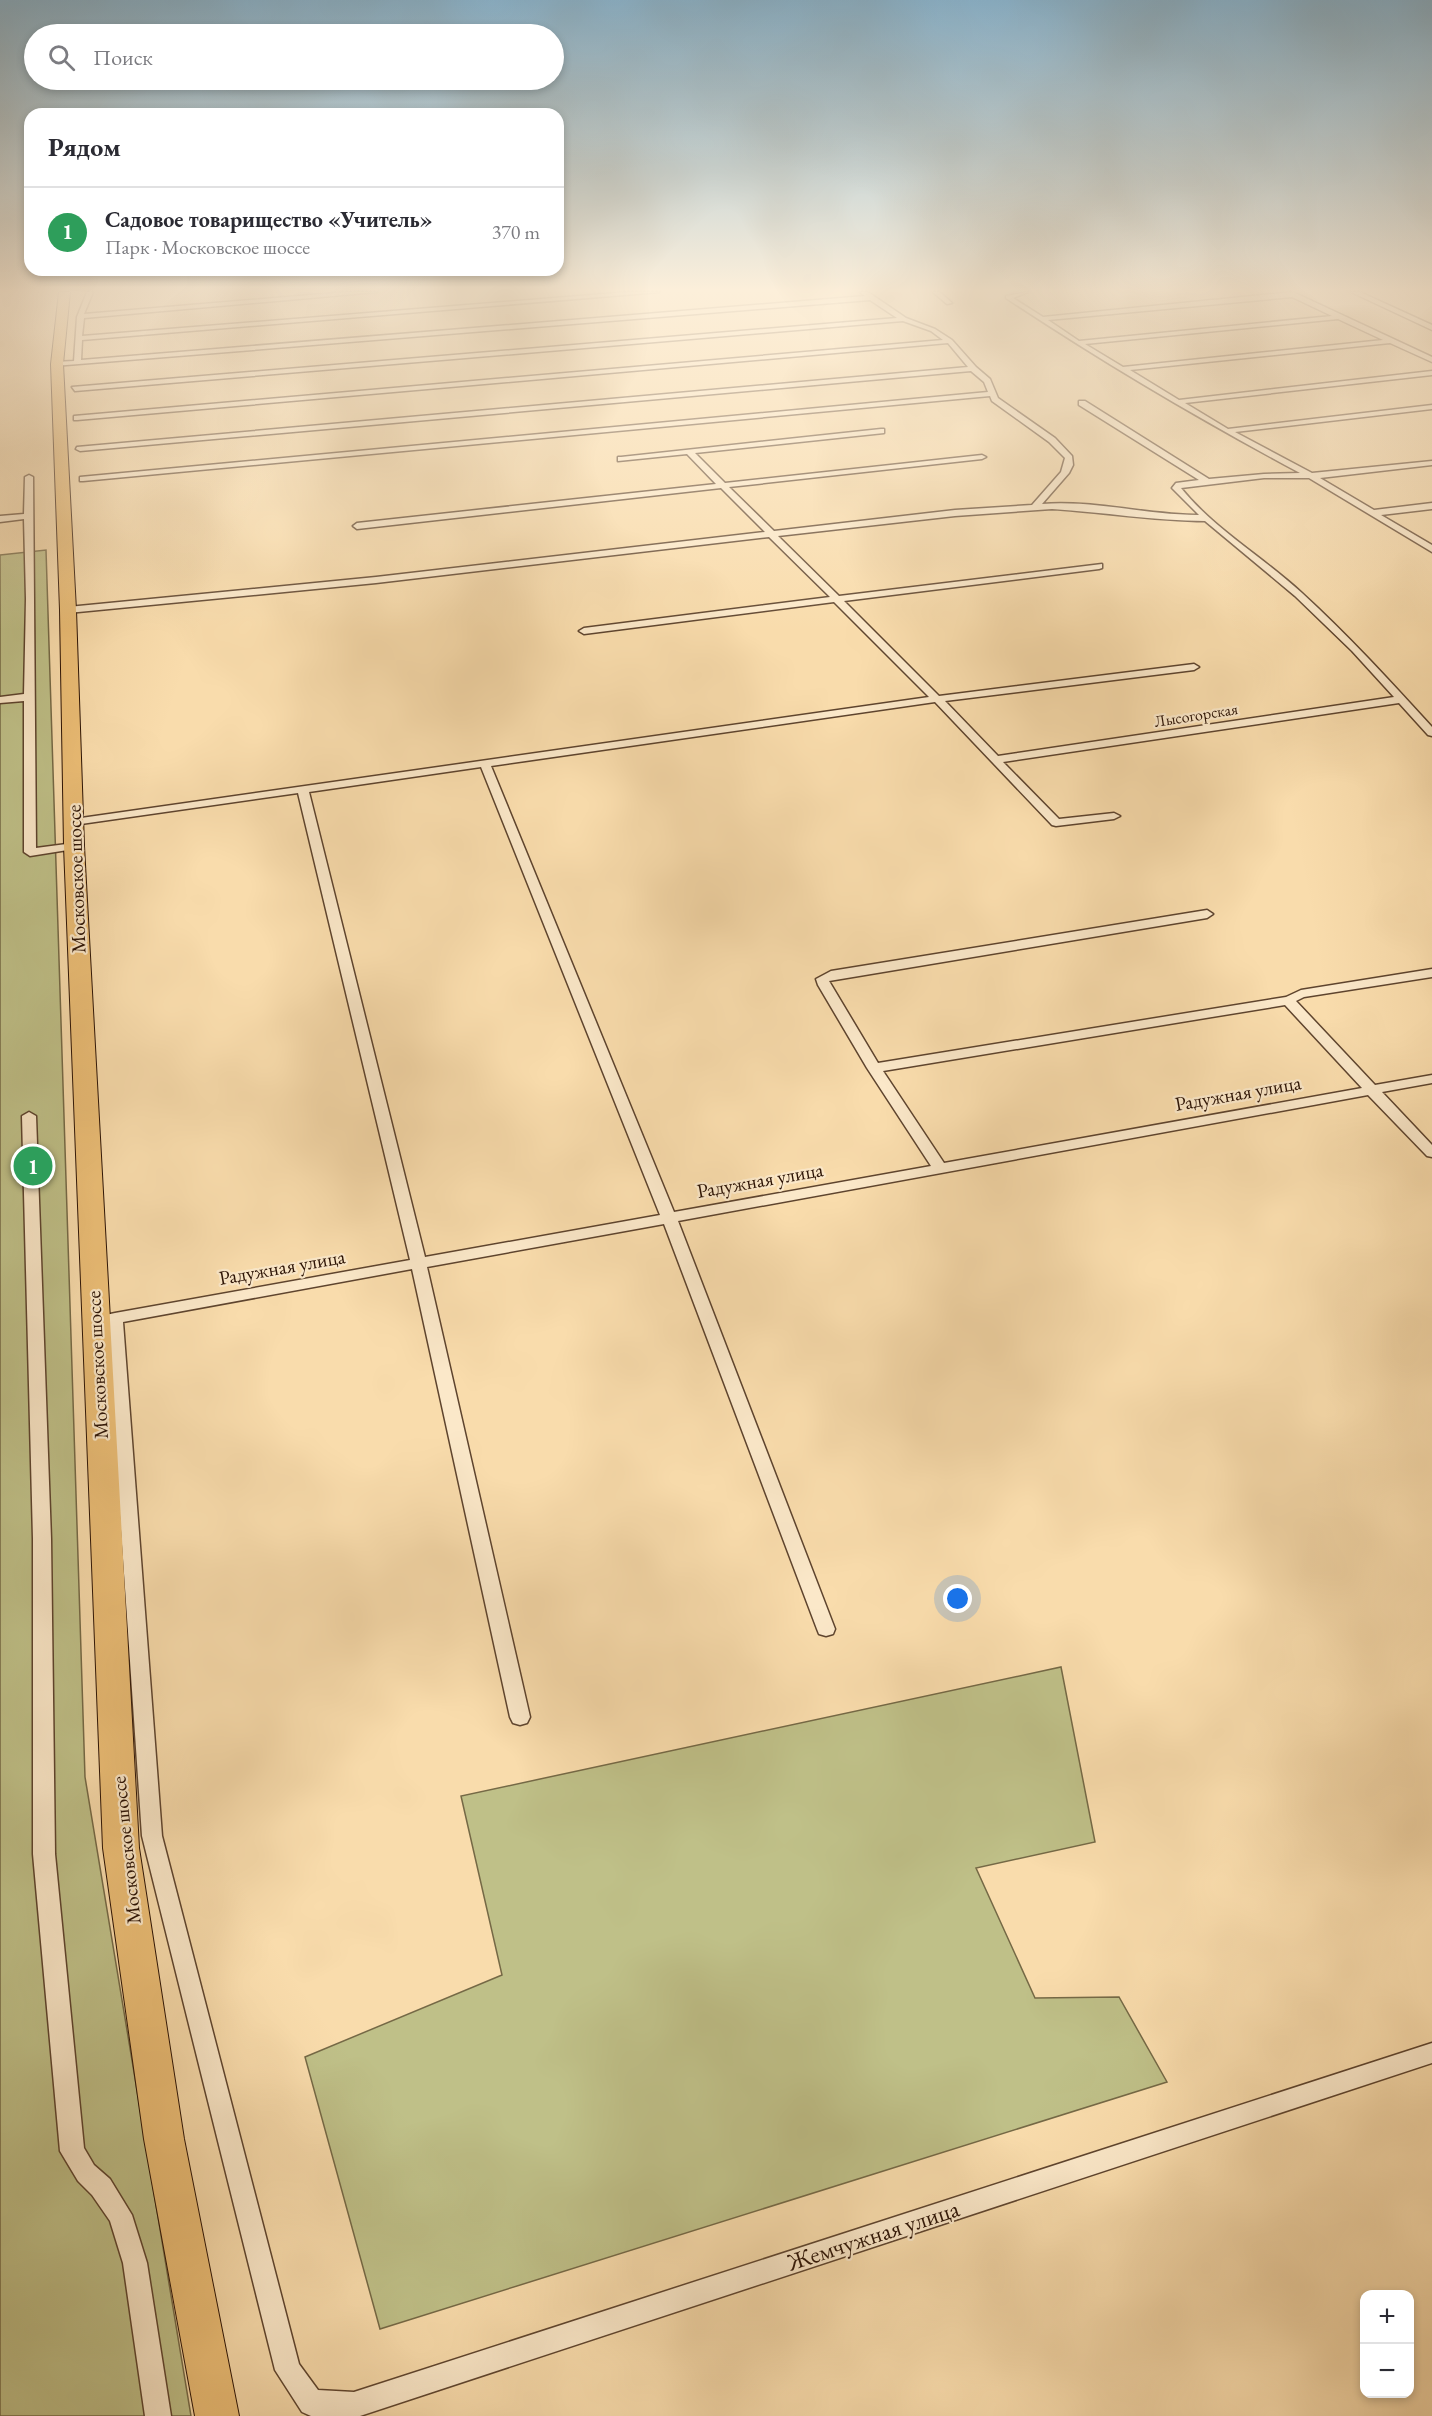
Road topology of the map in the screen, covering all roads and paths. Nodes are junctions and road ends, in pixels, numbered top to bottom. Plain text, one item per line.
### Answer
1 (67, 405) edge
2 (227, 405) edge
3 (574, 405) edge
4 (878, 405) edge
5 (1002, 405) edge
6 (1085, 405) edge
7 (1182, 405) edge
8 (1432, 407) edge
9 (77, 418) dead end
10 (881, 431) dead end
11 (1227, 431) junction
12 (80, 449) dead end
13 (689, 452) junction
14 (982, 457) dead end
15 (621, 459) dead end
16 (1432, 463) edge
17 (1312, 476) junction
18 (29, 477) dead end
19 (83, 479) dead end
20 (1209, 483) junction
21 (722, 484) junction
22 (1432, 506) edge
23 (1035, 507) junction
24 (1373, 513) junction
25 (28, 516) junction
26 (1207, 518) junction
27 (0, 519) edge
28 (357, 526) dead end
29 (771, 535) junction
30 (1432, 549) edge
31 (1099, 566) dead end
32 (837, 601) junction
33 (68, 610) junction
34 (584, 631) dead end
35 (1194, 667) dead end
36 (29, 697) junction
37 (937, 699) junction
38 (1402, 699) junction
39 (0, 700) edge
40 (1432, 733) edge
41 (995, 760) junction
42 (485, 764) junction
43 (303, 790) junction
44 (1114, 816) dead end
45 (74, 834) junction
46 (1207, 914) dead end
47 (1432, 974) edge
48 (1288, 1000) junction
49 (874, 1068) junction
50 (1432, 1079) edge
51 (1371, 1089) junction
52 (29, 1116) dead end
53 (1432, 1153) edge
54 (940, 1169) junction
55 (669, 1218) junction
56 (419, 1264) junction
57 (105, 1320) junction
58 (826, 1629) dead end
59 (520, 1717) dead end
60 (1432, 2053) edge
61 (158, 2416) edge
62 (217, 2416) edge

1 - 33 highway, Московское шоссе
2 - 9 street
3 - 12 street
4 - 19 street
5 - 23 street
6 - 20 street
7 - 11 street
8 - 11 street
10 - 13 street
11 - 17 street
13 - 15 street
13 - 21 street
14 - 21 street
16 - 17 street
17 - 20 street
17 - 24 street
18 - 25 street
20 - 26 street
21 - 28 street
21 - 29 street
22 - 24 street
23 - 26 street
23 - 29 street
24 - 30 street
25 - 27 street
25 - 36 street
26 - 38 street
29 - 32 street
29 - 33 street
31 - 32 street
32 - 34 street
32 - 37 street
33 - 45 highway, Московское шоссе
35 - 37 street
36 - 39 street
36 - 45 street
37 - 41 street
37 - 42 street
38 - 40 street
38 - 41 street, Лысогорская
41 - 44 street
42 - 43 street
42 - 55 street
43 - 45 street
43 - 56 street
45 - 57 highway, Московское шоссе
46 - 49 street
47 - 48 street
48 - 49 street
48 - 51 street
49 - 54 street
50 - 51 street, Радужная улица
51 - 53 street
51 - 54 street, Радужная улица
52 - 61 street
54 - 55 street, Радужная улица
55 - 56 street, Радужная улица
55 - 58 street
56 - 57 street, Радужная улица
56 - 59 street
57 - 60 street, Жемчужная улица
57 - 62 highway, Московское шоссе

